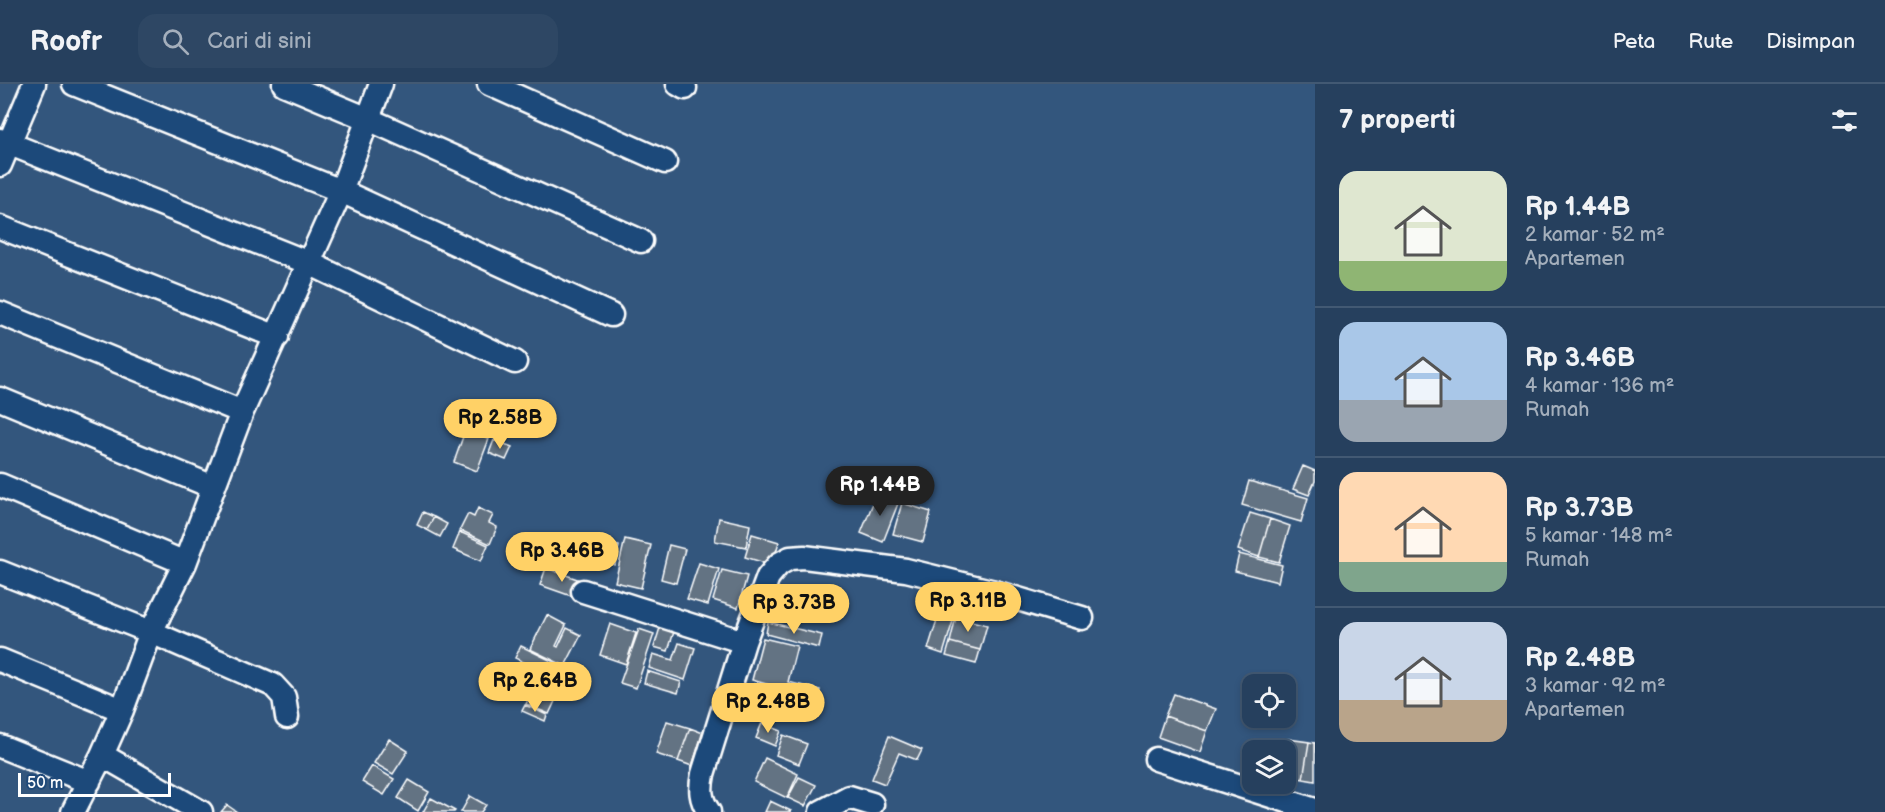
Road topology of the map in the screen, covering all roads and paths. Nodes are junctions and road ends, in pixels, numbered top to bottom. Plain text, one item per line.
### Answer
1 (34, 84) edge
2 (74, 84) edge
3 (284, 84) edge
4 (381, 84) edge
5 (489, 84) edge
6 (368, 119) junction
7 (3, 150) edge
8 (665, 162) dead end
9 (341, 191) junction
10 (0, 227) edge
11 (641, 242) dead end
12 (309, 263) junction
13 (0, 313) edge
14 (611, 315) dead end
15 (276, 337) junction
16 (515, 362) dead end
17 (0, 399) edge
18 (242, 412) junction
19 (0, 485) edge
20 (213, 488) junction
21 (185, 563) junction
22 (0, 572) edge
23 (583, 591) dead end
24 (1082, 618) dead end
25 (151, 632) junction
26 (744, 642) junction
27 (0, 660) edge
28 (122, 710) junction
29 (287, 717) dead end
30 (0, 746) edge
31 (102, 755) junction
32 (1156, 759) dead end
33 (89, 782) junction
34 (1261, 803) edge
35 (872, 804) dead end
36 (1315, 810) edge
37 (74, 812) edge
38 (201, 812) edge
39 (708, 812) edge
40 (821, 812) edge

1 - 7 street
2 - 9 street
3 - 6 street
4 - 6 street
5 - 8 street
6 - 9 street
6 - 11 street
7 - 12 street
9 - 12 street
9 - 14 street
10 - 15 street
12 - 15 street
12 - 16 street
13 - 18 street
15 - 18 street
17 - 20 street
18 - 20 street
19 - 21 street
20 - 21 street
21 - 25 street
22 - 25 street
23 - 26 street
24 - 26 street
25 - 28 street
25 - 29 street
26 - 39 street
27 - 28 street
28 - 31 street
30 - 33 street
31 - 33 street
31 - 38 street
32 - 34 street
33 - 37 street
34 - 36 street
35 - 40 street

